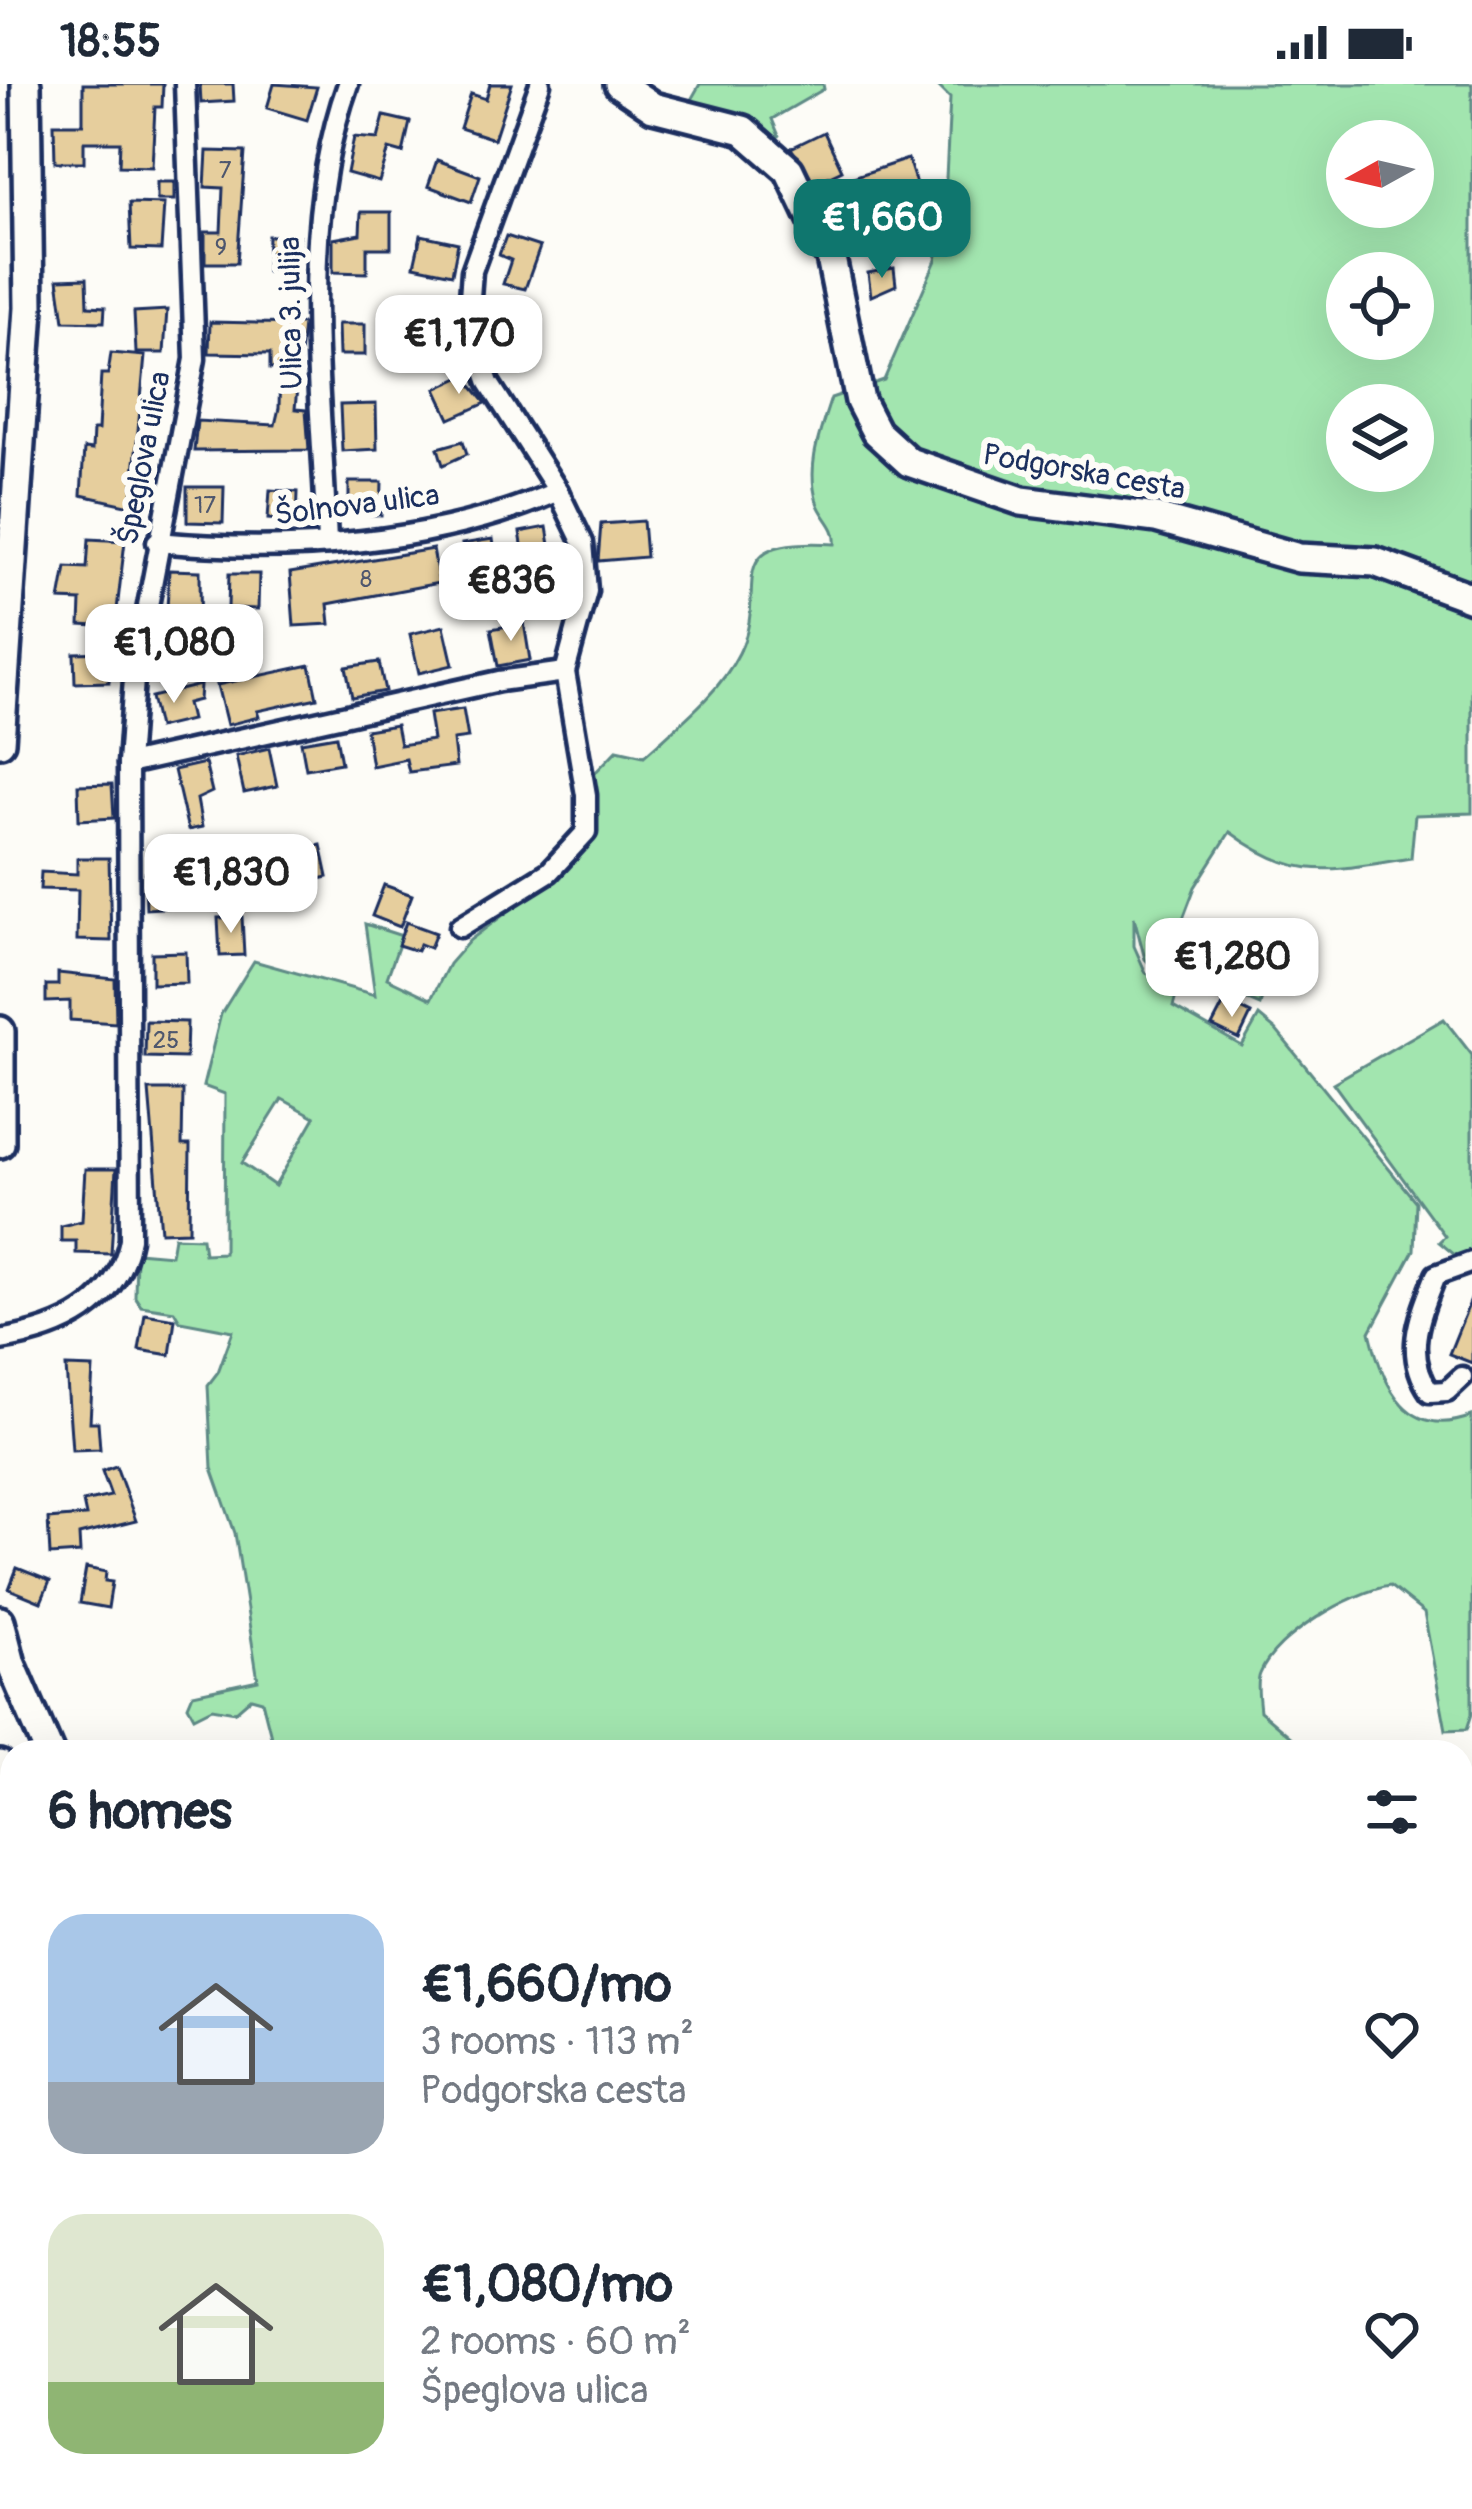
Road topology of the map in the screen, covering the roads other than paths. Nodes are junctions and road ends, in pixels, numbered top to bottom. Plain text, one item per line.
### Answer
1 (26, 84) edge
2 (184, 84) edge
3 (348, 84) edge
4 (539, 84) edge
5 (619, 84) edge
6 (558, 491) junction
7 (157, 542) junction
8 (328, 544) junction
9 (1472, 598) edge
10 (566, 672) junction
11 (0, 742) edge
12 (128, 764) junction
13 (460, 926) dead end
14 (0, 1031) edge
15 (0, 1143) edge
16 (1472, 1262) edge
17 (0, 1340) edge
18 (1462, 1377) dead end
19 (0, 1621) edge
20 (44, 1740) edge

1 - 11 street
2 - 7 street, Špeglova ulica
3 - 8 street, Ulica 3. julija
4 - 6 street
5 - 9 street, Podgorska cesta
6 - 8 street, Šolnova ulica
6 - 10 street
7 - 8 street, Šolnova ulica
7 - 12 street, Špeglova ulica
10 - 12 street
10 - 13 street
12 - 17 street, Špeglova ulica
14 - 15 street
16 - 18 street
19 - 20 street

